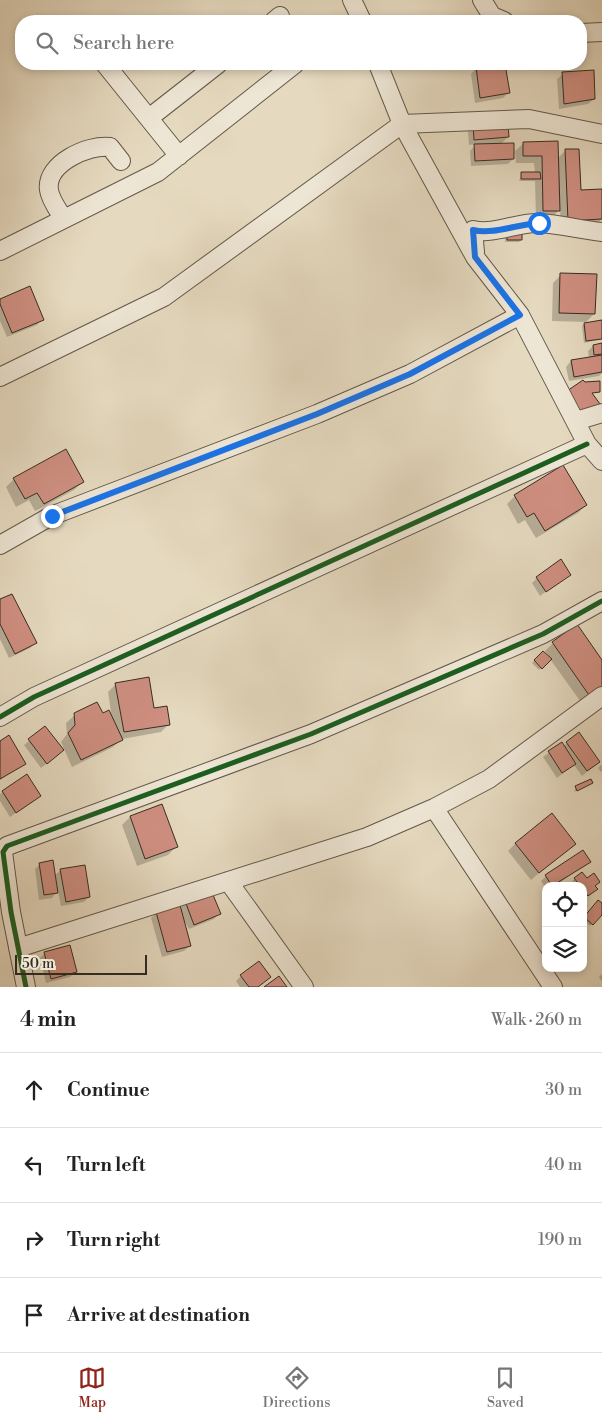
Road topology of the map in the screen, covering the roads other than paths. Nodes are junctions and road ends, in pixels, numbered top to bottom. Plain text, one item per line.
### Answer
1 (482, 0) edge
2 (491, 15) edge
3 (602, 32) edge
4 (587, 33) edge
5 (111, 70) edge
6 (210, 70) edge
7 (288, 70) edge
8 (380, 70) edge
9 (149, 118) junction
10 (402, 124) junction
11 (602, 134) edge
12 (179, 156) junction
13 (120, 161) dead end
14 (63, 218) junction
15 (602, 232) edge
16 (0, 251) edge
17 (475, 257) junction
18 (520, 315) junction
19 (0, 377) edge
20 (602, 413) edge
21 (576, 421) junction
22 (587, 444) junction
23 (602, 461) edge
24 (0, 544) edge
25 (600, 607) edge
26 (602, 696) edge
27 (0, 717) edge
28 (434, 808) junction
29 (228, 881) junction
30 (4, 894) edge
31 (18, 948) junction
32 (26, 987) edge
33 (304, 987) edge
34 (553, 987) edge

1 - 2 street
3 - 4 street
5 - 9 street
6 - 9 street
7 - 12 street
8 - 10 street
9 - 12 street
10 - 11 street
10 - 17 street
10 - 19 street
12 - 14 street
13 - 14 street
14 - 16 street
15 - 17 street
17 - 18 street
18 - 21 street
18 - 24 street
20 - 21 street
21 - 22 street
22 - 23 street
22 - 27 street
25 - 30 street
26 - 28 street
28 - 29 street
28 - 34 street
29 - 31 street
29 - 33 street
30 - 31 street
31 - 32 street

